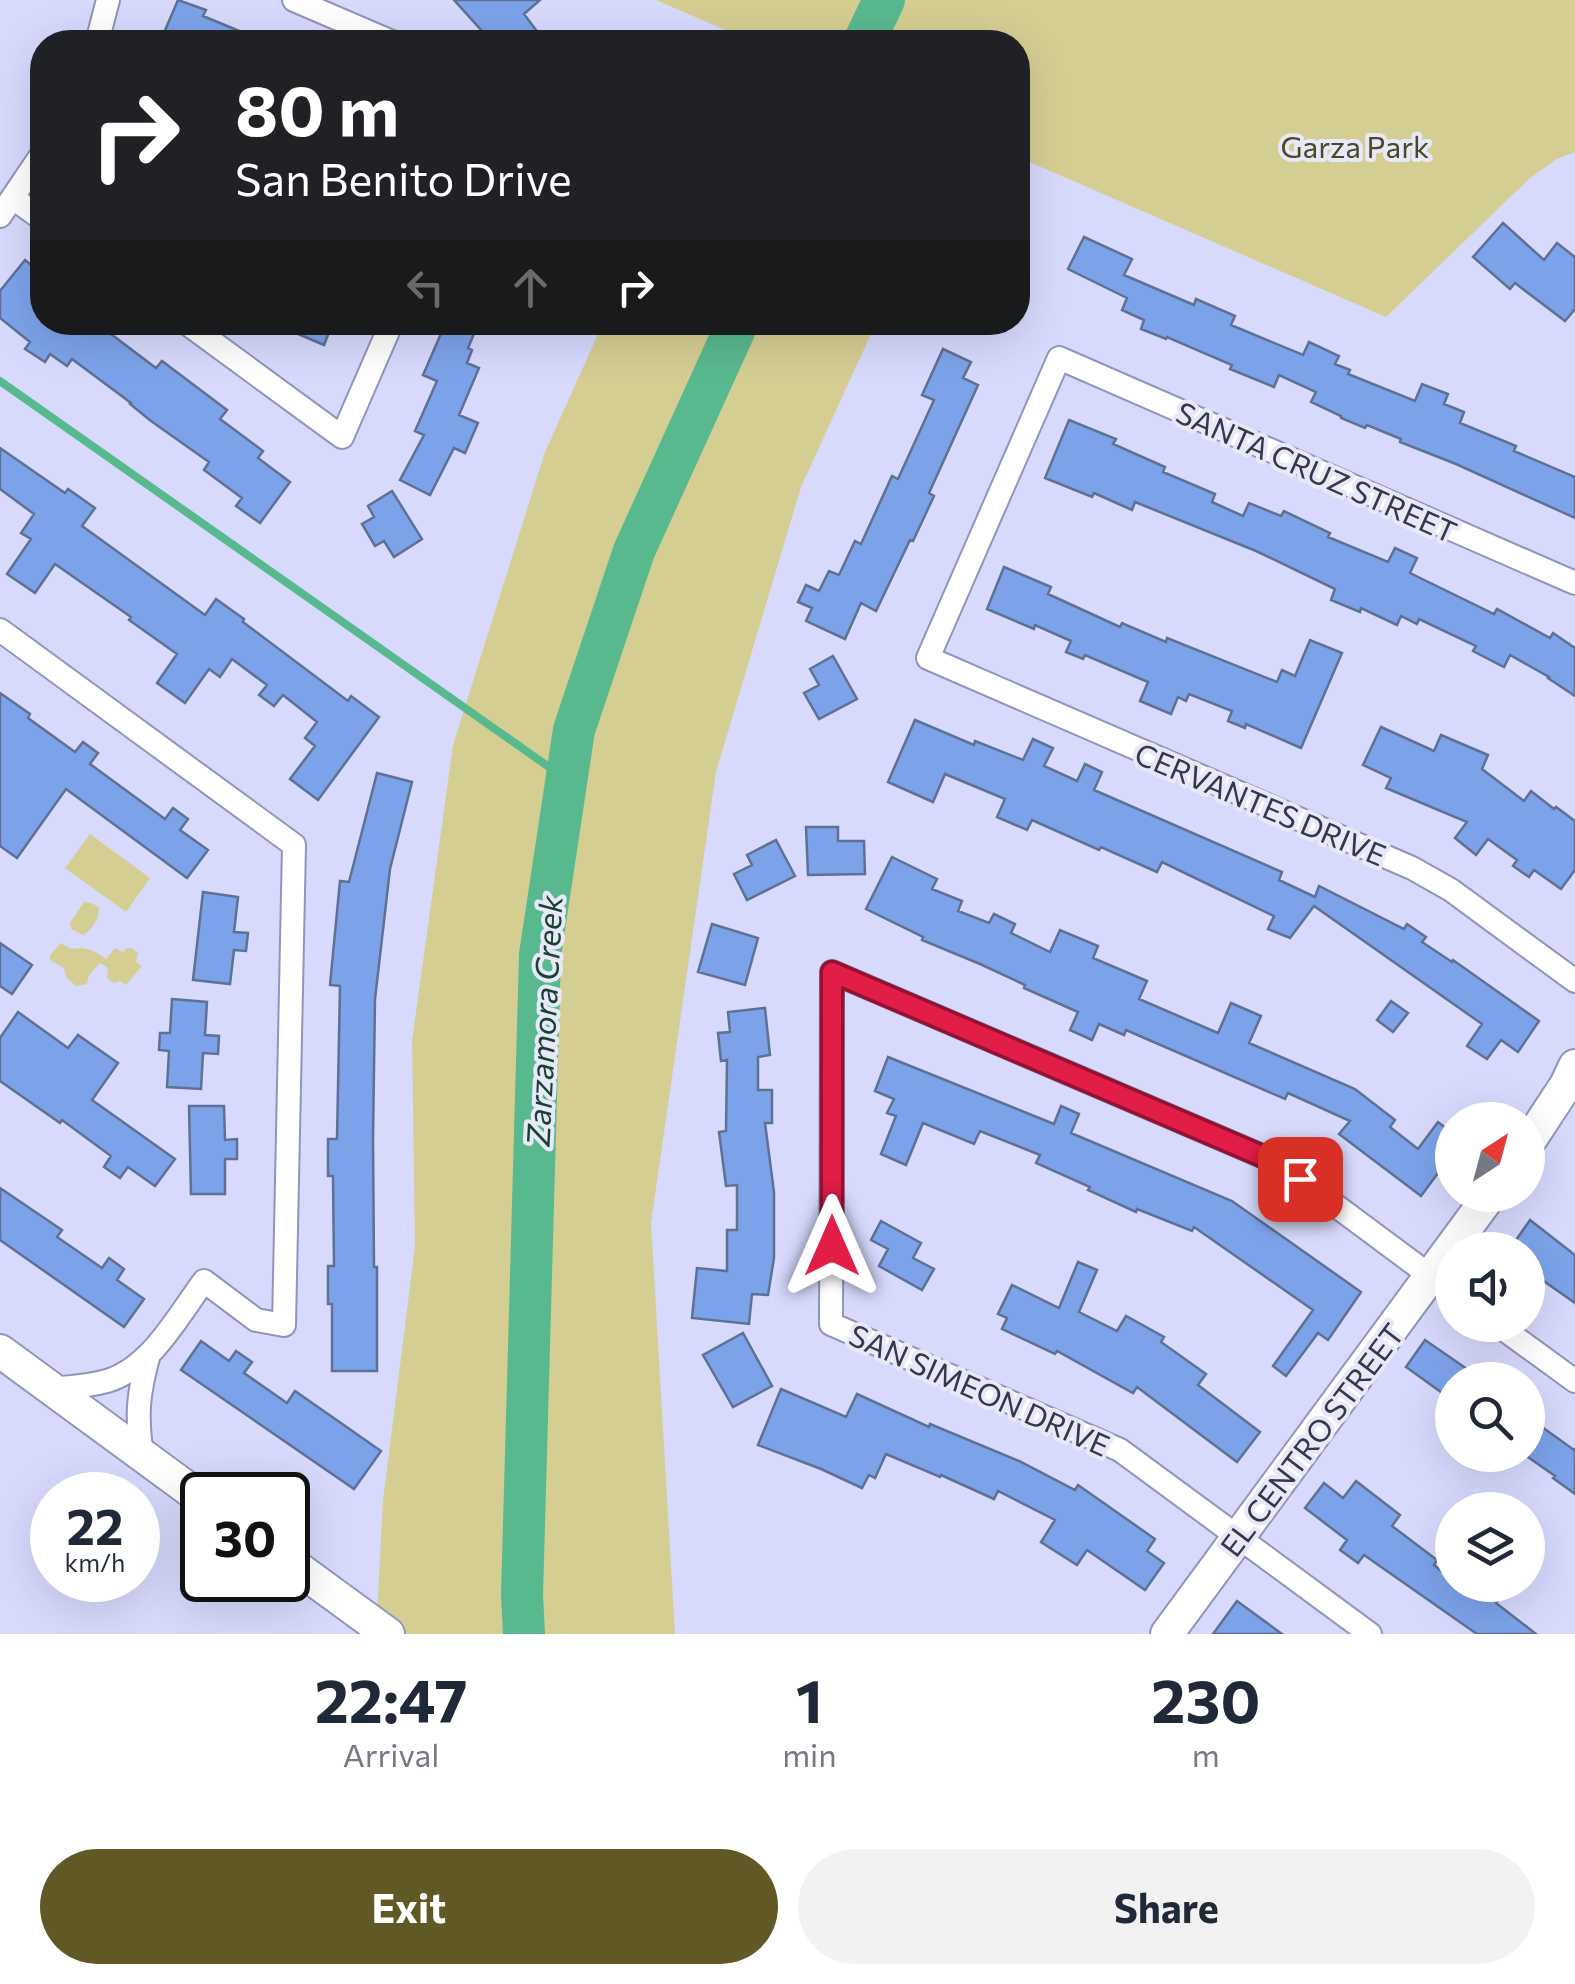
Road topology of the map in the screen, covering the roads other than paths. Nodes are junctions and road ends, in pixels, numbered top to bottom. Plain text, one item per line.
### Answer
1 (108, 0) edge
2 (294, 0) edge
3 (100, 30) edge
4 (364, 30) edge
5 (30, 172) edge
6 (7, 207) edge
7 (202, 335) edge
8 (386, 335) edge
9 (1575, 583) edge
10 (0, 630) edge
11 (928, 658) joint
12 (1575, 981) edge
13 (1575, 1066) edge
14 (1545, 1116) edge
15 (1435, 1279) edge
16 (1435, 1293) edge
17 (1521, 1342) edge
18 (0, 1352) edge
19 (149, 1354) junction
20 (1575, 1381) edge
21 (52, 1389) junction
22 (142, 1456) junction
23 (180, 1483) edge
24 (1238, 1537) junction
25 (310, 1577) edge
26 (388, 1634) edge
27 (1167, 1634) edge
28 (1370, 1634) edge

1 - 3 street
2 - 4 street
5 - 6 street
7 - 8 street
9 - 11 street, SANTA CRUZ STREET
10 - 19 street
11 - 12 street, CERVANTES DRIVE
13 - 14 street
15 - 24 street, SAN SIMEON DRIVE
16 - 24 street, EL CENTRO STREET
17 - 20 street
18 - 21 street
19 - 21 street
19 - 22 street
21 - 22 street
22 - 23 street
24 - 27 street, EL CENTRO STREET
24 - 28 street, SAN SIMEON DRIVE
25 - 26 street

